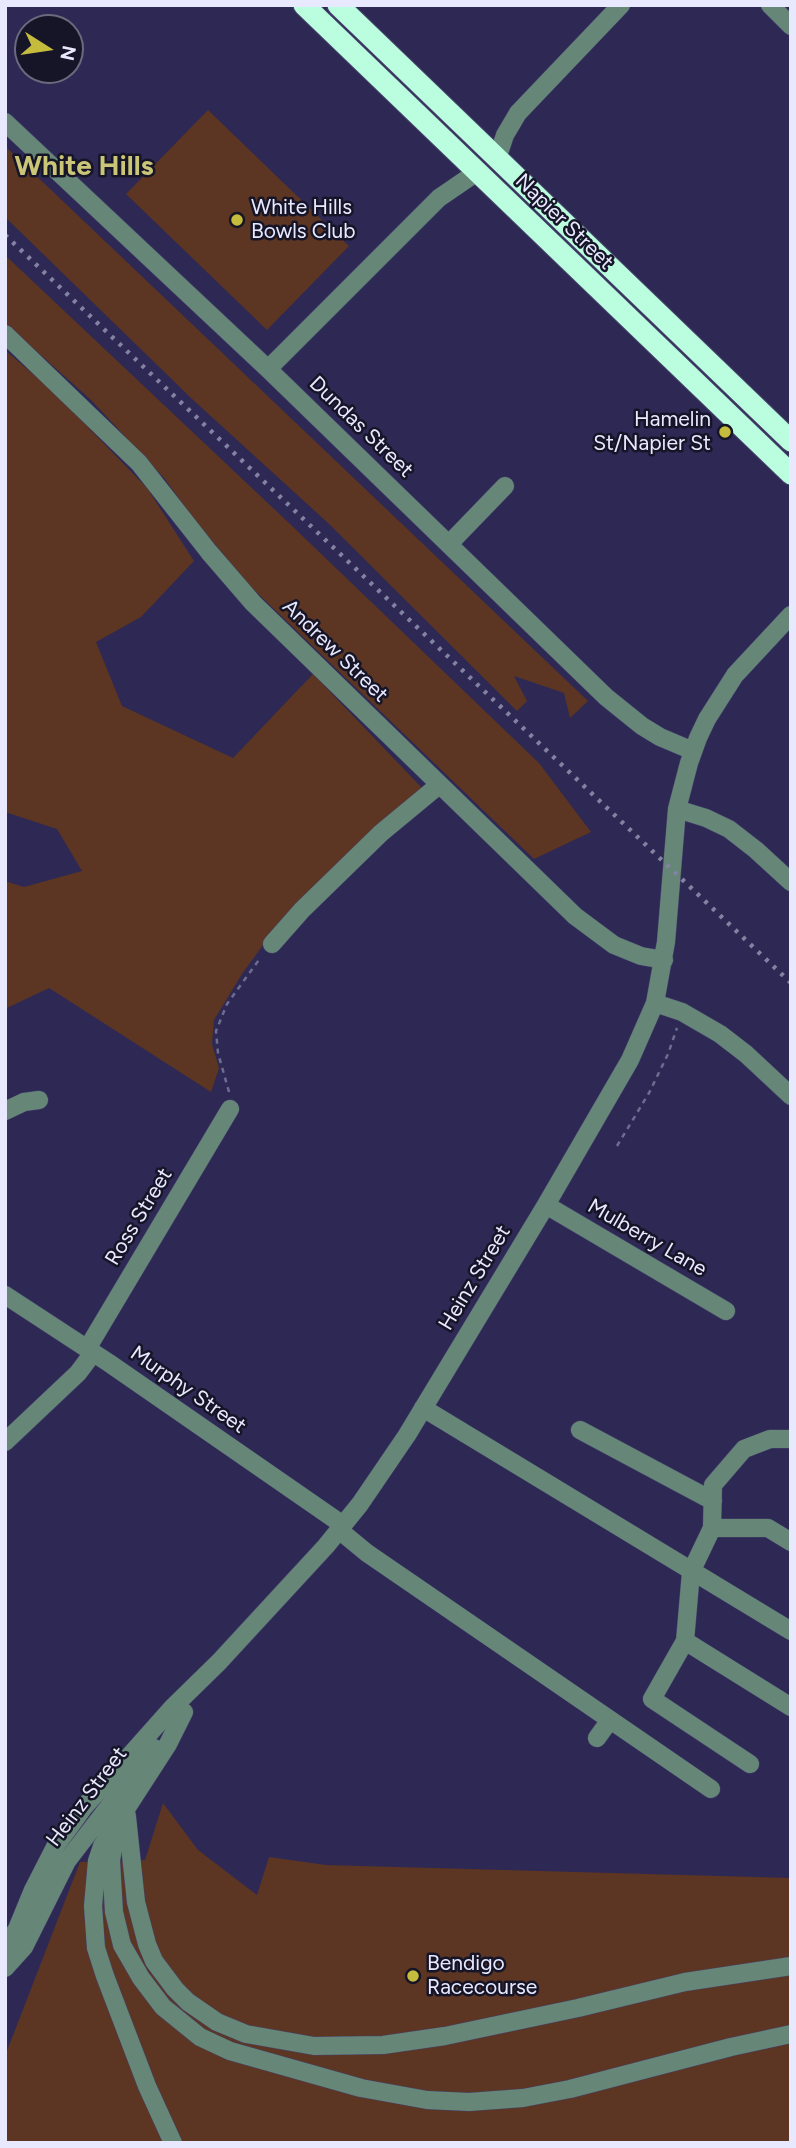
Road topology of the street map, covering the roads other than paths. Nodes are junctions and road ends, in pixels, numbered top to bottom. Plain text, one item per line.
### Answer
1 (304, 5) edge
2 (319, 5) edge
3 (338, 5) edge
4 (621, 5) edge
5 (770, 5) edge
6 (791, 26) edge
7 (397, 96) junction
8 (518, 113) junction
9 (5, 122) edge
10 (478, 139) junction
11 (459, 155) junction
12 (497, 159) junction
13 (477, 172) junction
14 (439, 198) junction
15 (5, 334) edge
16 (268, 369) junction
17 (791, 441) edge
18 (791, 474) edge
19 (505, 486) dead end
20 (449, 544) junction
21 (791, 615) edge
22 (693, 751) junction
23 (439, 785) junction
24 (677, 809) junction
25 (791, 882) edge
26 (272, 944) road end
27 (664, 960) junction
28 (655, 1003) junction
29 (791, 1096) edge
30 (39, 1100) dead end
31 (230, 1109) road end
32 (5, 1111) edge
33 (546, 1205) junction
34 (5, 1295) edge
35 (726, 1311) dead end
36 (90, 1351) junction
37 (423, 1408) junction
38 (580, 1430) dead end
39 (791, 1439) edge
40 (5, 1442) edge
41 (713, 1501) junction
42 (341, 1527) junction
43 (712, 1528) junction
44 (791, 1542) edge
45 (691, 1572) junction
46 (791, 1631) edge
47 (685, 1641) junction
48 (219, 1662) junction
49 (791, 1707) edge
50 (184, 1712) junction
51 (610, 1720) junction
52 (597, 1738) dead end
53 (750, 1764) dead end
54 (117, 1781) junction
55 (711, 1789) dead end
56 (125, 1811) junction
57 (5, 1947) edge
58 (791, 1966) edge
59 (5, 1968) edge
60 (791, 2034) edge
61 (173, 2143) edge

1 - 7 highway, Napier Street
2 - 7 highway
3 - 10 highway, Napier Street
4 - 8 street
5 - 6 street
7 - 11 highway, Napier Street
8 - 10 street
8 - 12 street
9 - 16 street, Dundas Street
10 - 12 highway, Napier Street
11 - 13 highway, Napier Street
11 - 14 street
12 - 17 highway, Napier Street
13 - 14 street
13 - 18 highway, Napier Street
14 - 16 street
15 - 23 street, Andrew Street
16 - 20 street, Dundas Street
19 - 20 street
20 - 22 street, Dundas Street
21 - 22 street, Heinz Street
22 - 24 street, Heinz Street
23 - 26 street
23 - 27 street, Andrew Street
24 - 25 street
24 - 27 street, Heinz Street
27 - 28 street, Heinz Street
28 - 29 street
28 - 33 street, Heinz Street
30 - 32 street
31 - 36 street, Ross Street
33 - 35 street, Mulberry Lane
33 - 37 street, Heinz Street
34 - 36 street, Murphy Street
36 - 40 street, Ross Street
36 - 42 street, Murphy Street
37 - 42 street, Heinz Street
37 - 45 street
38 - 41 street
39 - 41 street
41 - 43 street
42 - 48 street, Heinz Street
42 - 51 street, Murphy Street
43 - 44 street
43 - 45 street
45 - 46 street
45 - 47 street
47 - 49 street
47 - 53 street
48 - 50 street, Heinz Street
48 - 54 street, Heinz Street
50 - 54 street, Heinz Street
50 - 56 street
51 - 52 street
51 - 55 street, Murphy Street
54 - 56 street
54 - 57 street, Heinz Street
54 - 59 street, Heinz Street
56 - 58 street
56 - 60 street
56 - 61 street

